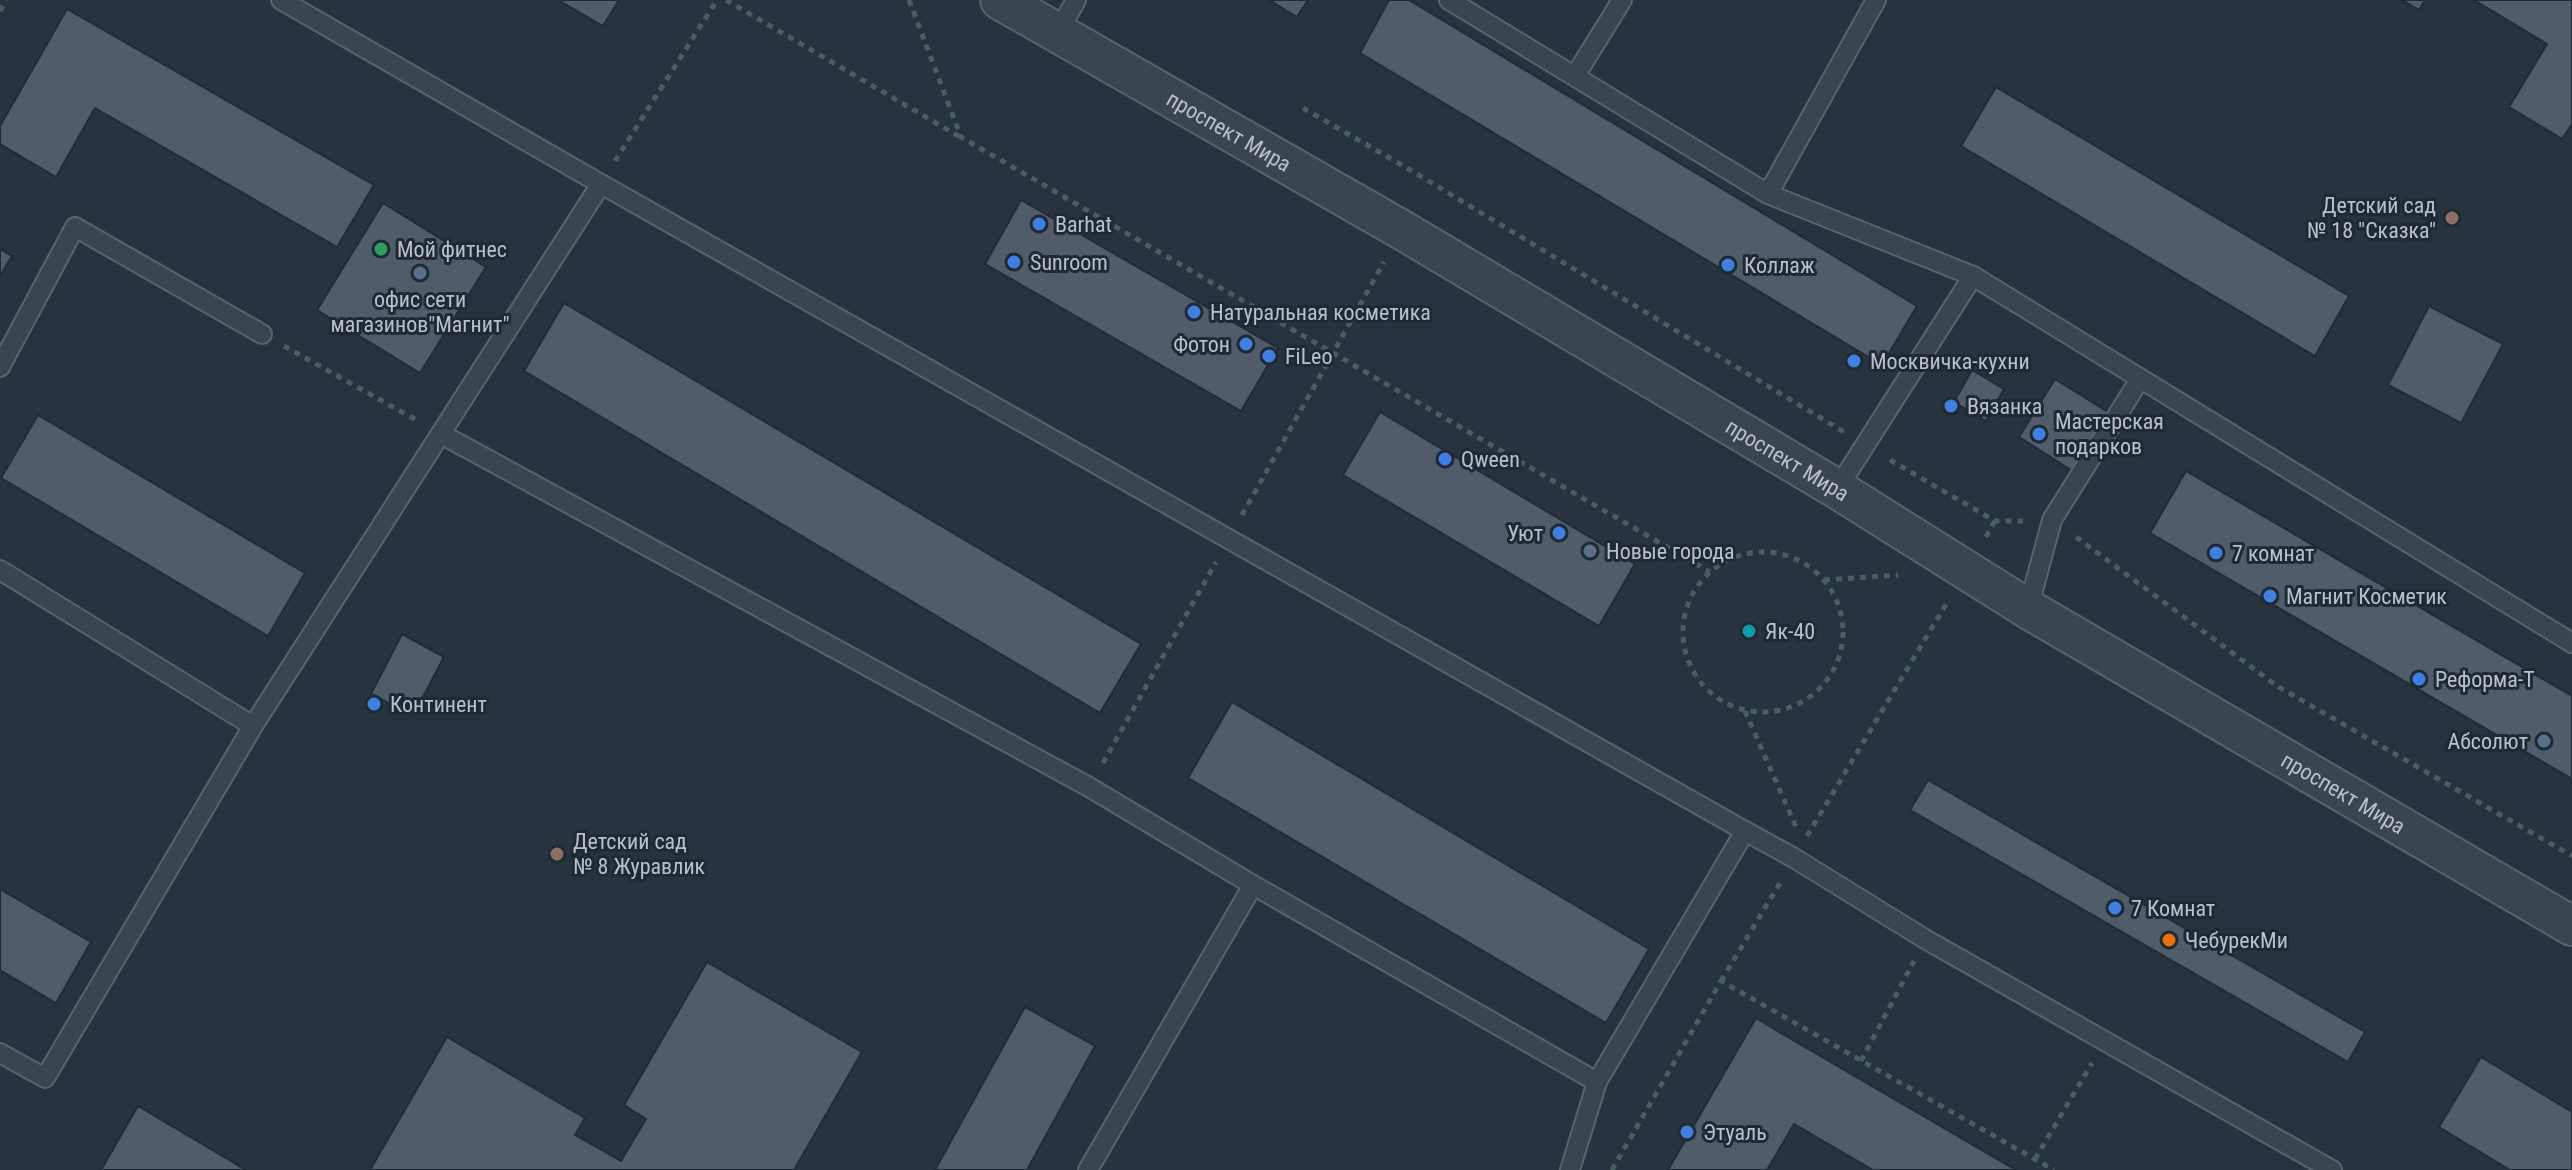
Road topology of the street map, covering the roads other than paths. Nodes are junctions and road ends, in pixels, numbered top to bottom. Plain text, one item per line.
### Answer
1 (281, 0) edge
2 (1000, 0) edge
3 (1076, 0) edge
4 (1449, 0) edge
5 (1622, 0) edge
6 (1876, 0) edge
7 (1057, 34) junction
8 (1575, 76) junction
9 (601, 184) junction
10 (1768, 194) junction
11 (1973, 276) junction
12 (262, 334) road end
13 (0, 367) edge
14 (2140, 379) junction
15 (441, 434) junction
16 (1837, 489) junction
17 (0, 570) edge
18 (2028, 609) junction
19 (2572, 643) edge
20 (253, 726) junction
21 (1745, 831) junction
22 (1253, 885) junction
23 (2572, 926) edge
24 (0, 1053) edge
25 (1597, 1082) junction
26 (1088, 1170) edge
27 (1570, 1170) edge
28 (2332, 1170) edge

1 - 9 lane
2 - 7 street, проспект Мира
3 - 7 lane
4 - 8 lane
5 - 8 lane
6 - 10 lane
7 - 16 street, проспект Мира
8 - 10 lane
9 - 15 lane
9 - 21 lane
10 - 11 lane
11 - 14 lane
11 - 16 lane
12 - 13 lane
14 - 18 lane
14 - 19 lane
15 - 20 lane
15 - 22 lane
16 - 18 street, проспект Мира
17 - 20 lane
18 - 23 street, проспект Мира
20 - 24 lane
21 - 25 lane
21 - 28 lane
22 - 25 lane
22 - 26 lane
25 - 27 lane

